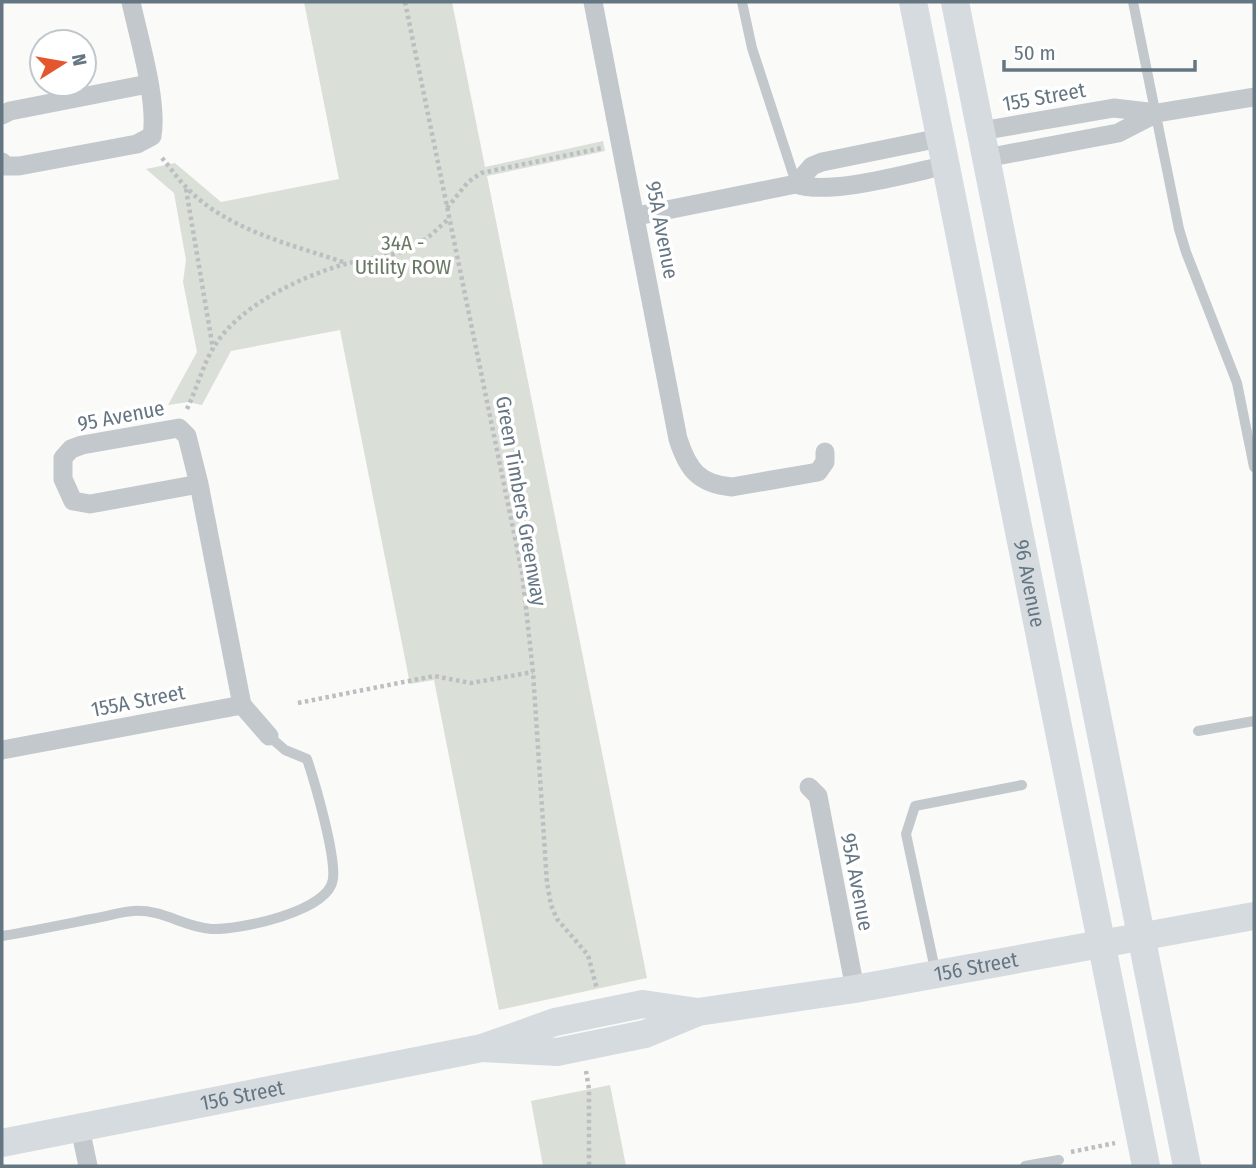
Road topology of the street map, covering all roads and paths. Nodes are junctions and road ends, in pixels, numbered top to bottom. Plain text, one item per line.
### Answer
1 (131, 2) edge
2 (405, 2) edge
3 (593, 2) edge
4 (741, 2) edge
5 (913, 2) edge
6 (954, 2) edge
7 (1133, 2) edge
8 (148, 84) junction
9 (1254, 97) edge
10 (1157, 113) junction
11 (2, 115) edge
12 (938, 129) junction
13 (984, 145) junction
14 (603, 148) dead end
15 (162, 158) dead end
16 (2, 162) edge
17 (947, 165) junction
18 (796, 184) junction
19 (186, 188) junction
20 (447, 208) junction
21 (637, 216) junction
22 (450, 218) junction
23 (347, 264) junction
24 (213, 349) junction
25 (187, 410) dead end
26 (825, 452) dead end
27 (1254, 467) edge
28 (199, 484) junction
29 (533, 672) junction
30 (298, 703) dead end
31 (242, 705) junction
32 (1254, 721) edge
33 (1198, 731) dead end
34 (269, 736) joint
35 (2, 750) edge
36 (1022, 785) dead end
37 (809, 787) dead end
38 (1254, 916) edge
39 (2, 936) edge
40 (1140, 937) junction
41 (1102, 944) junction
42 (936, 974) junction
43 (855, 989) junction
44 (598, 993) dead end
45 (585, 1066) dead end
46 (80, 1128) junction
47 (2, 1143) edge
48 (1115, 1143) dead end
49 (1059, 1160) joint
50 (88, 1166) edge
51 (589, 1166) edge
52 (1025, 1166) edge
53 (1146, 1166) edge
54 (1186, 1166) edge

1 - 8 street
2 - 20 path, Green Timbers Greenway
3 - 21 street, 95A Avenue
4 - 18 lane
5 - 12 main road, 96 Avenue
6 - 13 main road, 96 Avenue
7 - 10 lane
8 - 11 street
8 - 16 street
9 - 10 street, 155 Street
10 - 13 street, 155 Street
10 - 13 street, 155 Street
10 - 27 lane
12 - 13 main road
12 - 17 main road, 96 Avenue
12 - 18 street
13 - 40 main road, 96 Avenue
14 - 20 path
15 - 19 path
17 - 18 street
17 - 41 main road, 96 Avenue
18 - 21 street
19 - 23 path
19 - 24 path
20 - 22 path, Green Timbers Greenway
21 - 26 street, 95A Avenue
22 - 23 path
22 - 29 path, Green Timbers Greenway
23 - 24 path
24 - 25 path
28 - 28 street, 95 Avenue
28 - 31 street, 95 Avenue
29 - 30 path
29 - 44 path, Green Timbers Greenway
31 - 34 street
31 - 35 street, 155A Street
32 - 33 lane
34 - 39 lane
36 - 42 lane
37 - 43 street, 95A Avenue
38 - 40 main road, 156 Street
40 - 41 main road, 156 Street
40 - 54 main road, 96 Avenue
41 - 42 main road, 156 Street
41 - 53 main road, 96 Avenue
42 - 43 main road, 156 Street
43 - 46 main road, 156 Street
45 - 51 path
46 - 47 main road, 156 Street
46 - 50 street
48 - 49 path
49 - 52 lane

